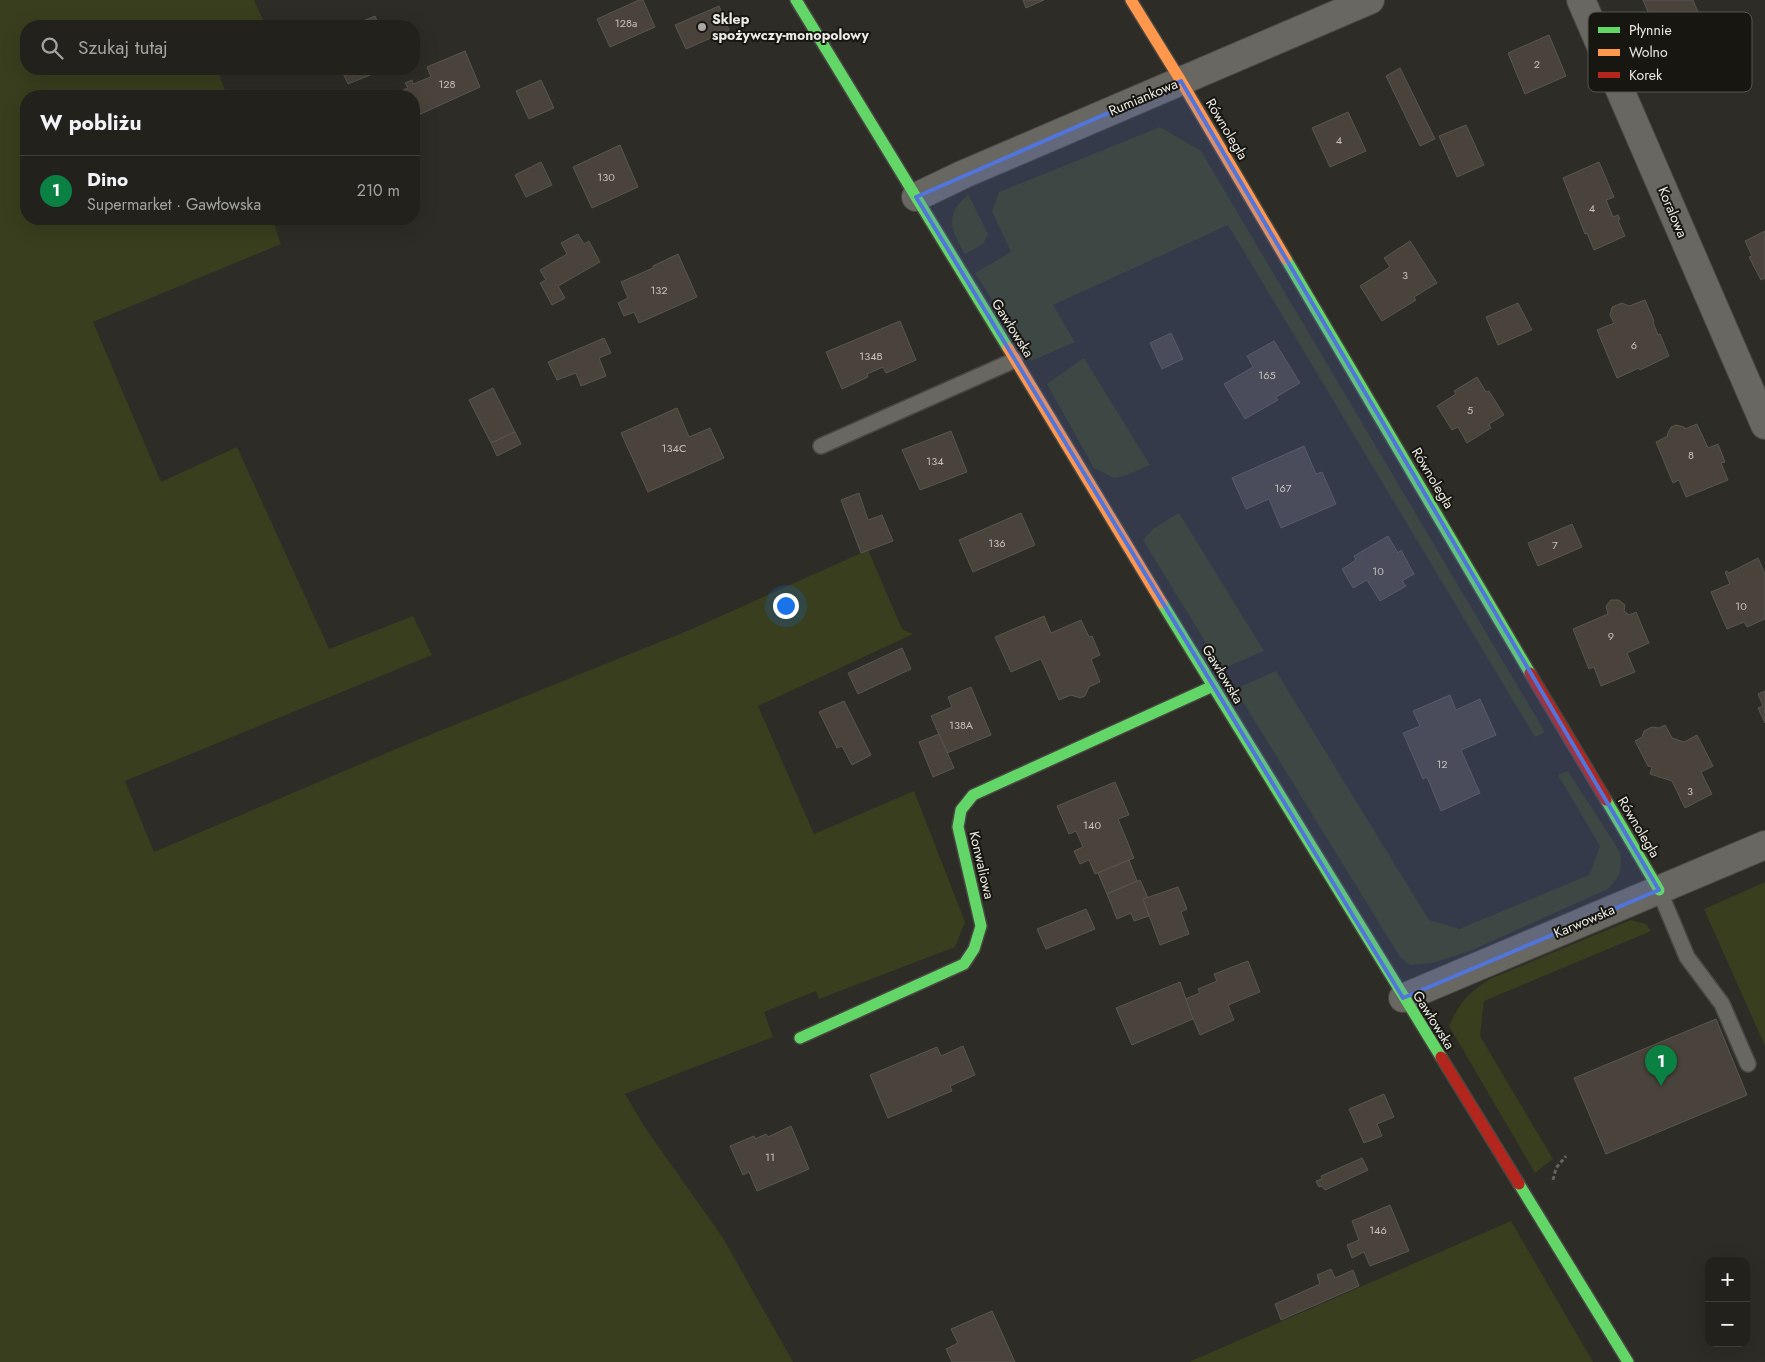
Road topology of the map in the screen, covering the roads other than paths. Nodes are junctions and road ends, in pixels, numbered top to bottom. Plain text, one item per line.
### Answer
1 (796, 0) edge
2 (1131, 0) edge
3 (1370, 0) edge
4 (1581, 0) edge
5 (1588, 15) edge
6 (1181, 81) junction
7 (1624, 92) edge
8 (916, 197) junction
9 (1015, 360) junction
10 (1755, 371) edge
11 (1765, 425) edge
12 (821, 446) dead end
13 (1213, 686) junction
14 (1765, 845) edge
15 (1659, 890) junction
16 (1403, 998) junction
17 (800, 1038) dead end
18 (1748, 1064) dead end
19 (1628, 1362) edge

1 - 8 street, Gawłowska
2 - 6 street, Równoległa
3 - 6 street, Rumiankowa
4 - 5 street, Koralowa
6 - 8 street, Rumiankowa
6 - 15 street, Równoległa
7 - 10 street, Koralowa
8 - 9 street, Gawłowska
9 - 12 lane
9 - 13 street, Gawłowska
10 - 11 street, Koralowa
13 - 16 street, Gawłowska
13 - 17 street, Konwaliowa
14 - 15 street, Karwowska
15 - 16 street, Karwowska
15 - 18 lane
16 - 19 street, Gawłowska

